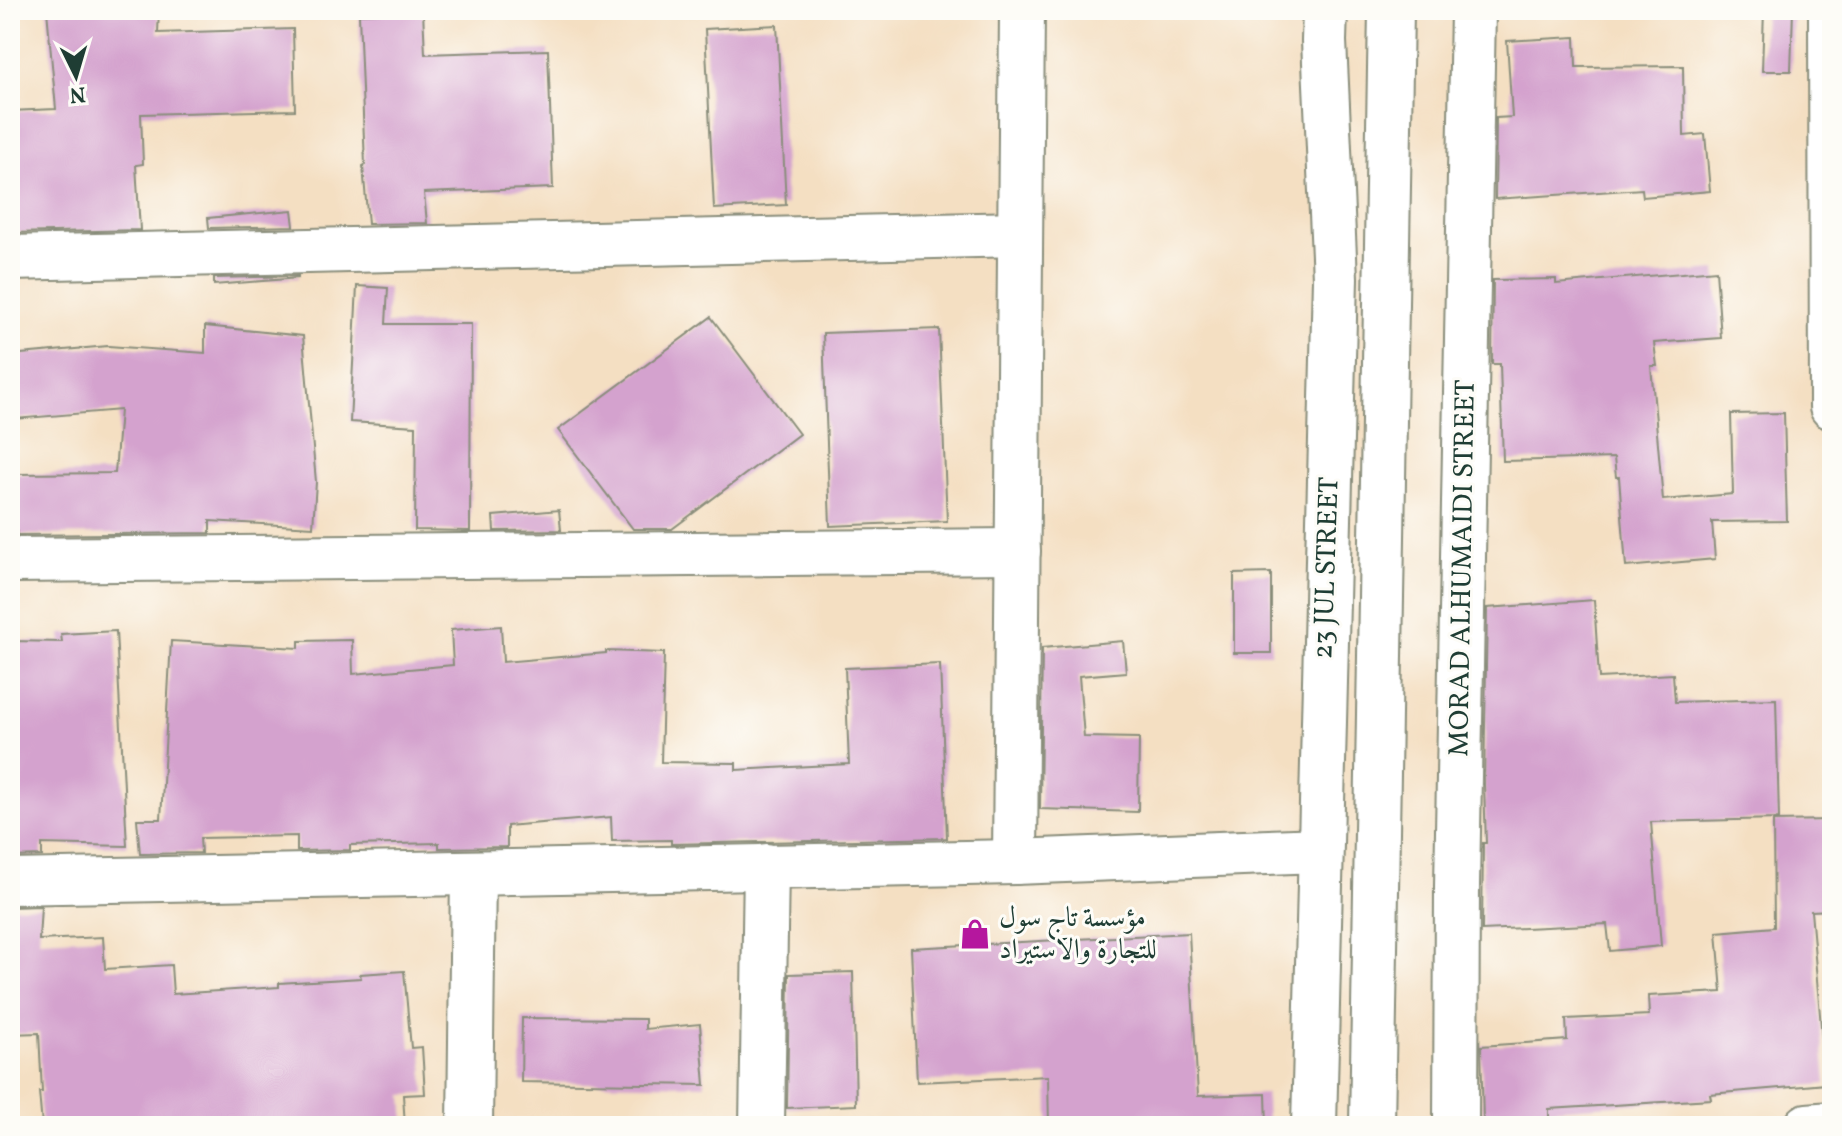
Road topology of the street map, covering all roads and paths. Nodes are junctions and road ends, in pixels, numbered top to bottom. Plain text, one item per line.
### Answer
1 (1022, 10) edge
2 (1325, 10) edge
3 (1391, 10) edge
4 (1473, 10) edge
5 (1831, 10) edge
6 (1020, 234) junction
7 (10, 258) edge
8 (1832, 407) edge
9 (1018, 551) junction
10 (10, 560) edge
11 (1320, 850) junction
12 (1015, 862) junction
13 (766, 866) junction
14 (473, 873) junction
15 (10, 882) edge
16 (1832, 1124) edge
17 (470, 1126) edge
18 (762, 1126) edge
19 (1314, 1126) edge
20 (1372, 1126) edge
21 (1456, 1126) edge
22 (1807, 1126) edge
23 (1824, 1126) edge

1 - 6 street
2 - 11 street, 23 JUL STREET
3 - 20 street
4 - 21 street, MORAD ALHUMAIDI STREET
5 - 8 street
6 - 7 street
6 - 9 street
9 - 10 street
9 - 12 street
11 - 12 street
11 - 19 street, 23 JUL STREET
12 - 13 street
13 - 14 street
13 - 18 street
14 - 15 street
14 - 17 street
16 - 23 street
22 - 23 street

